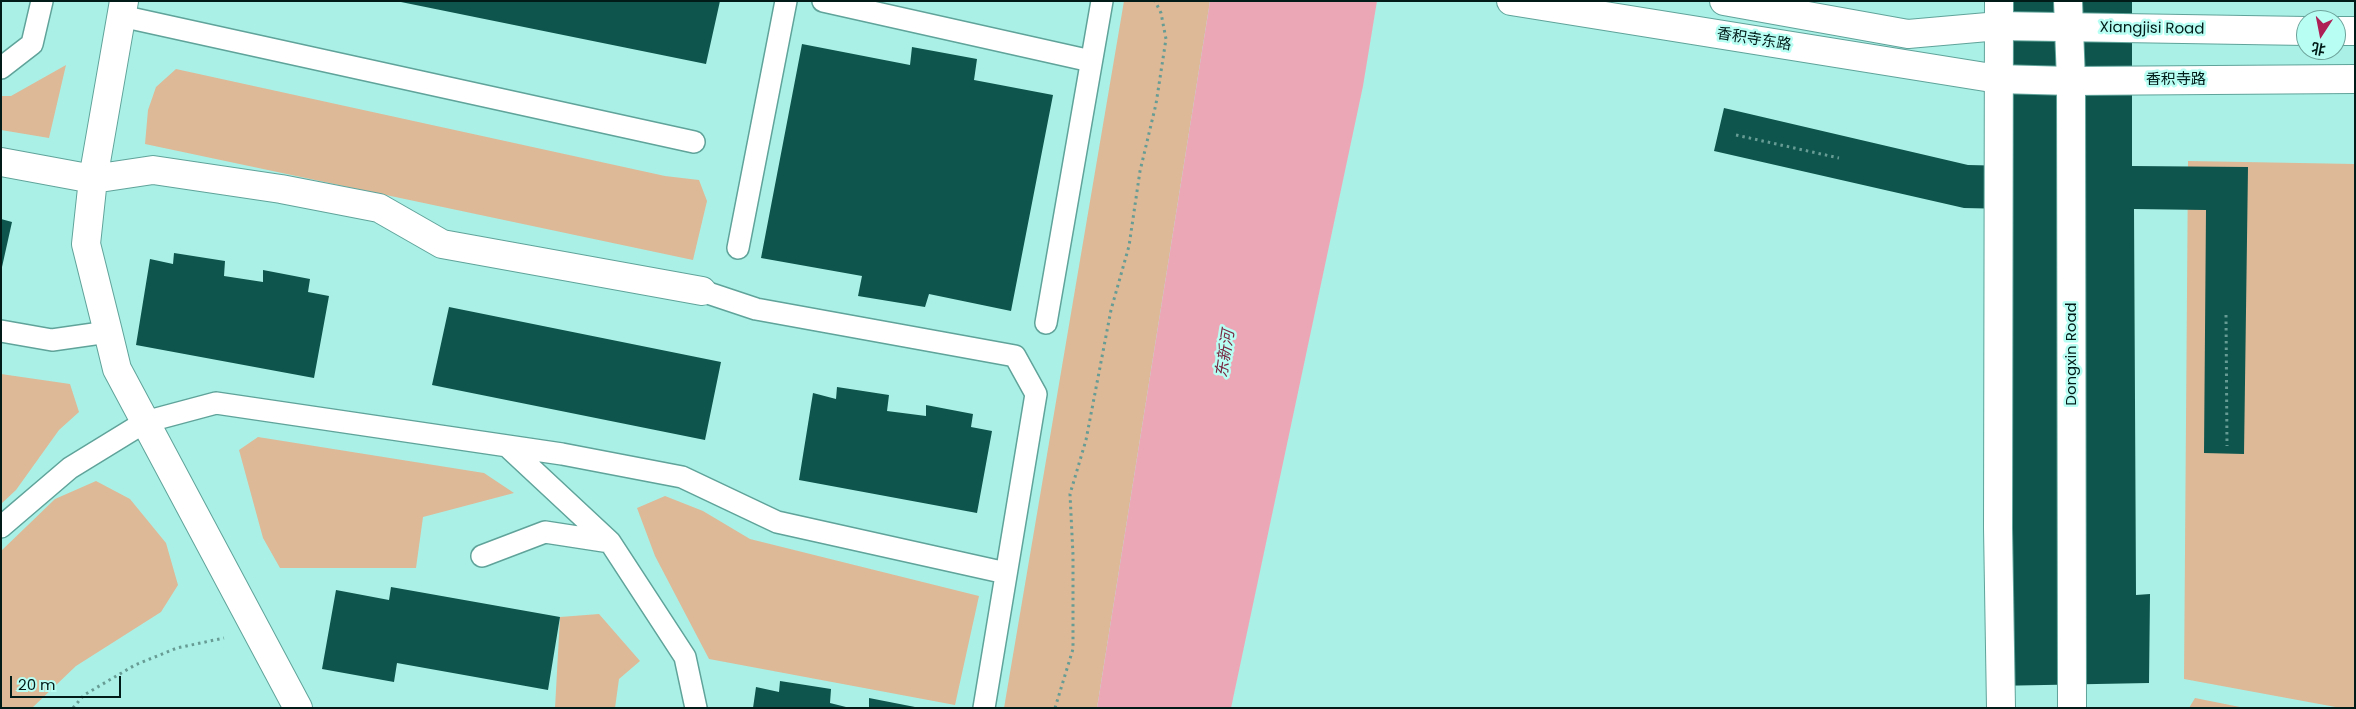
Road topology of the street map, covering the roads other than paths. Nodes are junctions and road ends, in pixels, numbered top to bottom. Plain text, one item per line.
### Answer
1 (42, 1) edge
2 (786, 1) edge
3 (823, 1) edge
4 (1102, 1) edge
5 (1510, 1) edge
6 (1724, 1) edge
7 (122, 8) edge
8 (1999, 14) edge
9 (2068, 14) edge
10 (2296, 30) edge
11 (1091, 61) junction
12 (1, 68) edge
13 (1998, 79) junction
14 (2355, 79) edge
15 (2071, 81) junction
16 (694, 142) dead end
17 (1, 162) edge
18 (93, 179) junction
19 (738, 248) dead end
20 (702, 291) joint
21 (1046, 323) dead end
22 (1, 331) edge
23 (108, 332) junction
24 (145, 422) junction
25 (507, 446) junction
26 (1, 527) edge
27 (610, 542) junction
28 (482, 556) dead end
29 (1006, 573) junction
30 (298, 708) edge
31 (696, 708) edge
32 (984, 708) edge
33 (2000, 708) edge
34 (2072, 708) edge

1 - 12 lane
2 - 19 lane
3 - 11 lane
4 - 11 lane
5 - 13 main road, 香积寺东路
6 - 8 main road
7 - 16 lane
7 - 18 main road
8 - 9 main road, Xiangjisi Road
8 - 13 main road
9 - 10 main road, Xiangjisi Road
9 - 15 main road, Dongxin Road
11 - 21 lane
13 - 15 main road, 香积寺路
13 - 33 main road
14 - 15 main road, 香积寺路
15 - 34 main road, Dongxin Road
17 - 18 main road
18 - 20 main road
18 - 23 main road
20 - 29 lane
22 - 23 lane
23 - 24 main road
24 - 25 lane
24 - 26 lane
24 - 30 main road
25 - 27 lane
25 - 29 lane
27 - 28 lane
27 - 31 lane
29 - 32 lane

